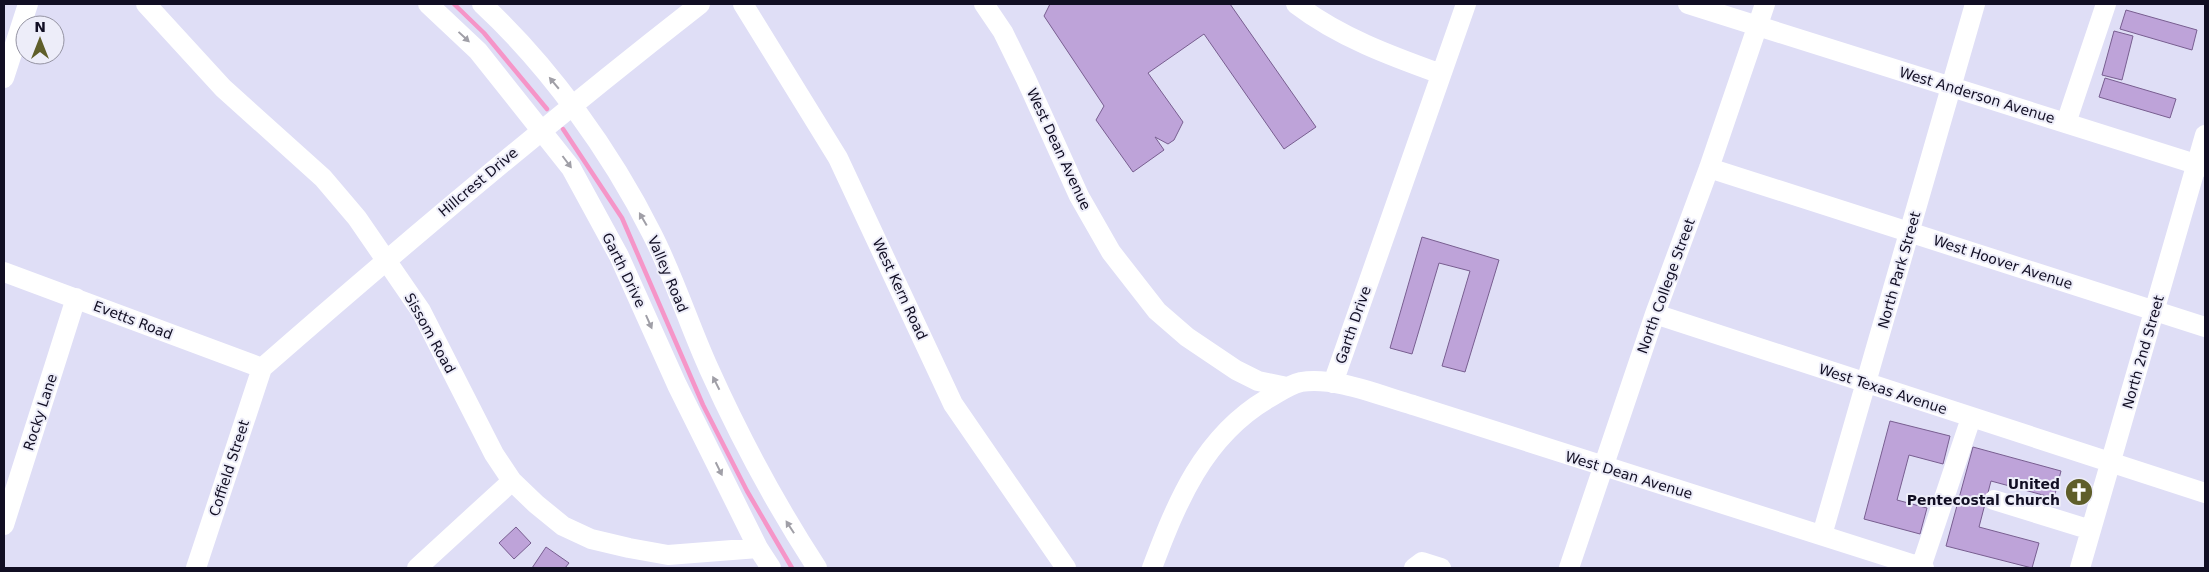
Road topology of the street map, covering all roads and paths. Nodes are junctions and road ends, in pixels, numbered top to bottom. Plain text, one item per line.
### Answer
1 (28, 4) edge
2 (146, 4) edge
3 (428, 4) edge
4 (482, 4) edge
5 (700, 4) edge
6 (744, 4) edge
7 (984, 4) edge
8 (1296, 4) edge
9 (1466, 4) edge
10 (1765, 4) edge
11 (1975, 4) edge
12 (2106, 4) edge
13 (1700, 6) edge
14 (1756, 26) junction
15 (1441, 74) junction
16 (4, 78) edge
17 (1951, 87) junction
18 (572, 104) junction
19 (2066, 123) junction
20 (542, 130) junction
21 (2205, 135) edge
22 (2201, 166) edge
23 (1709, 168) junction
24 (1910, 232) junction
25 (386, 260) junction
26 (4, 272) edge
27 (76, 298) junction
28 (2155, 311) junction
29 (1655, 314) junction
30 (2205, 327) edge
31 (262, 368) junction
32 (1333, 383) junction
33 (1867, 384) junction
34 (1287, 387) junction
35 (1971, 418) junction
36 (2110, 464) junction
37 (1602, 467) junction
38 (512, 481) junction
39 (2205, 493) edge
40 (1994, 500) dead end
41 (4, 525) edge
42 (2091, 530) junction
43 (1822, 535) junction
44 (758, 548) junction
45 (196, 568) edge
46 (417, 568) edge
47 (771, 568) edge
48 (817, 568) edge
49 (1066, 568) edge
50 (1152, 568) edge
51 (1414, 568) edge
52 (1441, 568) edge
53 (1569, 568) edge
54 (1923, 568) edge
55 (2080, 568) edge

1 - 16 street
2 - 25 street, Sissom Road
3 -> 20 street, Garth Drive
18 -> 4 street, Valley Road
5 - 18 street, Hillcrest Drive
6 - 49 street, West Kern Road
7 - 34 street, West Dean Avenue
8 - 15 street
9 - 15 street, Garth Drive
10 - 14 street, North College Street
11 - 17 street, North Park Street
12 - 19 street
13 - 14 street, West Anderson Avenue
14 - 17 street, West Anderson Avenue
14 - 23 street, North College Street
15 - 32 street, Garth Drive
17 - 19 street, West Anderson Avenue
17 - 24 street, North Park Street
18 - 20 street, Hillcrest Drive
48 -> 18 street, Valley Road
19 - 22 street, West Anderson Avenue
20 - 25 street, Hillcrest Drive
20 -> 44 street, Garth Drive
21 - 22 street, North 2nd Street
22 - 28 street, North 2nd Street
23 - 24 street, West Hoover Avenue
23 - 29 street, North College Street
24 - 28 street, West Hoover Avenue
24 - 33 street, North Park Street
25 - 31 street, Hillcrest Drive
25 - 38 street, Sissom Road
26 - 27 street, Evetts Road
27 - 31 street, Evetts Road
27 - 41 street, Rocky Lane
28 - 30 street, West Hoover Avenue
28 - 36 street, North 2nd Street
29 - 33 street, West Texas Avenue
29 - 37 street, North College Street
31 - 45 street, Coffield Street
32 - 34 street
32 - 37 street, West Dean Avenue
33 - 35 street, West Texas Avenue
33 - 43 street, North Park Street
34 - 50 street
35 - 36 street, West Texas Avenue
35 - 54 street
36 - 39 street, West Texas Avenue
36 - 42 street, North 2nd Street
37 - 43 street, West Dean Avenue
37 - 53 street, North College Street
38 - 44 street, Sissom Road
38 - 46 street
40 - 42 street
42 - 55 street, North 2nd Street
43 - 54 street, West Dean Avenue
44 - 47 street, Garth Drive
51 - 52 street

